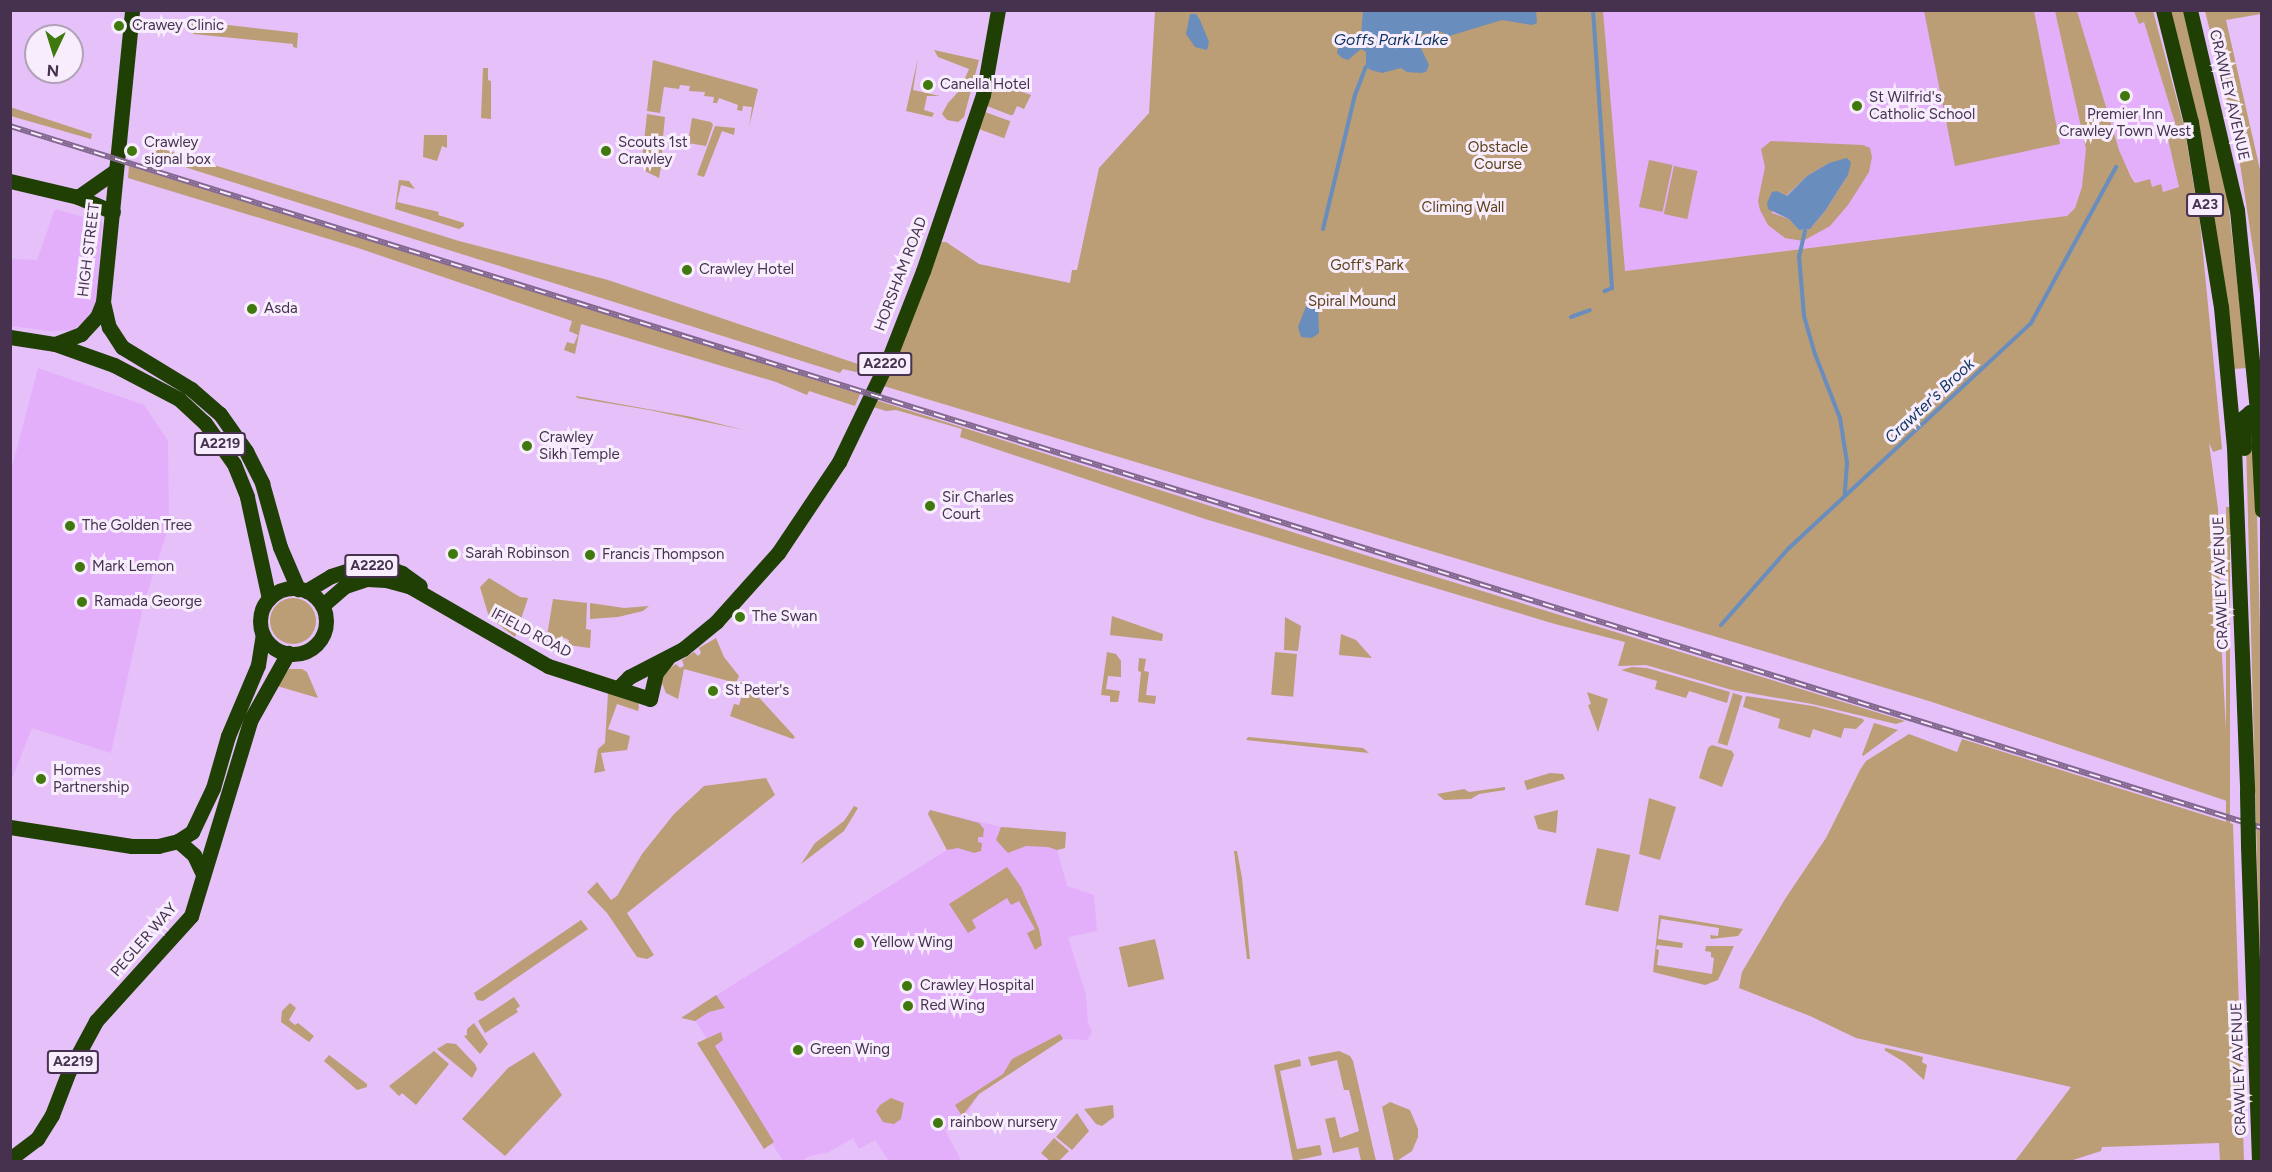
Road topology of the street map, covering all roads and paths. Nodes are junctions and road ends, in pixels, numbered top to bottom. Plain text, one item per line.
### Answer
1 (132, 10) edge
2 (998, 10) edge
3 (2163, 10) edge
4 (2190, 10) edge
5 (115, 171) junction
6 (10, 181) edge
7 (78, 197) junction
8 (113, 212) junction
9 (103, 302) junction
10 (10, 337) edge
11 (55, 344) junction
12 (2257, 412) junction
13 (2262, 510) edge
14 (302, 590) junction
15 (434, 598) junction
16 (269, 599) junction
17 (2240, 603) junction
18 (322, 605) junction
19 (263, 634) junction
20 (288, 653) junction
21 (668, 659) junction
22 (618, 688) junction
23 (650, 699) joint
24 (10, 827) edge
25 (178, 841) junction
26 (203, 874) junction
27 (10, 1159) edge
28 (2259, 1161) edge

1 - 5 main road, A2219
2 - 21 main road, HORSHAM ROAD / A2220
3 - 17 main road, CRAWLEY AVENUE / A23
4 - 12 main road, CRAWLEY AVENUE / A23
5 - 7 main road
5 - 8 main road, HIGH STREET / A2219
6 - 7 main road
7 - 8 main road
8 - 9 main road, HIGH STREET / A2219
9 - 11 main road, HIGH STREET / A2219
9 - 14 main road, A2219
10 - 11 main road, A2219
11 - 16 main road, A2219
12 - 13 main road, CRAWLEY AVENUE / A23
12 - 17 main road
14 - 15 main road, IFIELD ROAD / A2220
14 - 16 main road
14 - 18 main road
15 - 18 main road, IFIELD ROAD / A2220
15 - 22 main road, IFIELD ROAD / A2220
16 - 19 main road
17 - 28 main road, CRAWLEY AVENUE / A23, bridge
18 - 20 main road
19 - 20 main road
19 - 25 main road
20 - 26 main road, PEGLER WAY / A2219
21 - 22 main road, HORSHAM ROAD / A2220
21 - 23 main road, HORSHAM ROAD / A2220
22 - 23 main road, IFIELD ROAD / A2220
24 - 25 main road
25 - 26 main road
26 - 27 main road, PEGLER WAY / A2219

